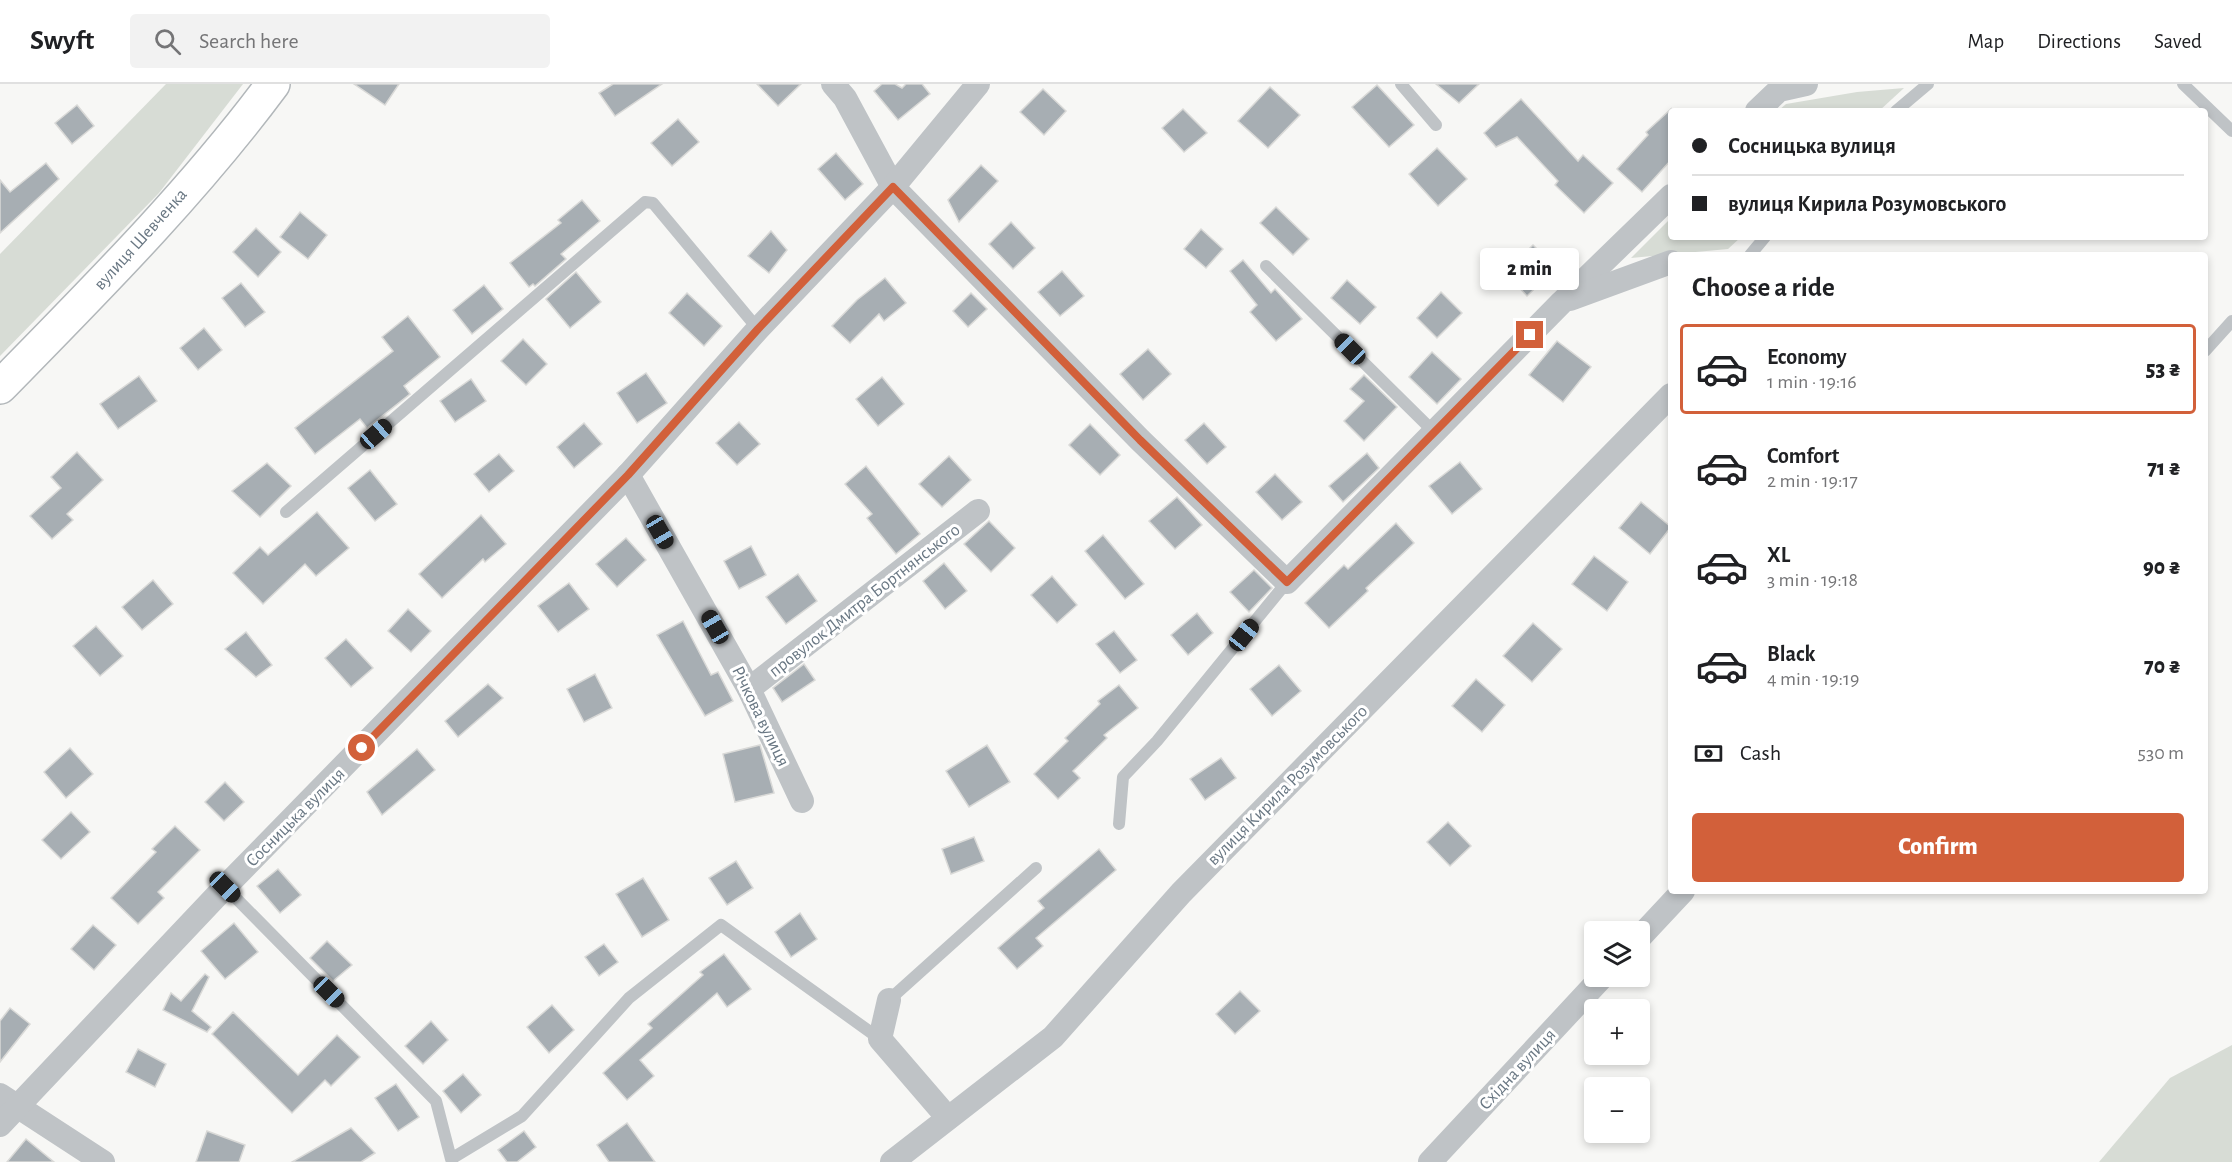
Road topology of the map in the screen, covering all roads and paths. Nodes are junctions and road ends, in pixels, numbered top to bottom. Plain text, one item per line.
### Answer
1 (273, 84) edge
2 (833, 84) edge
3 (978, 84) edge
4 (1401, 84) edge
5 (1806, 84) edge
6 (1928, 84) edge
7 (2183, 84) edge
8 (1761, 108) edge
9 (1900, 108) edge
10 (1436, 125) dead end
11 (2232, 131) edge
12 (893, 187) junction
13 (1668, 198) edge
14 (1763, 240) edge
15 (1753, 252) edge
16 (1668, 263) edge
17 (1266, 266) dead end
18 (1562, 302) junction
19 (2232, 321) edge
20 (758, 329) junction
21 (2208, 348) edge
22 (0, 387) edge
23 (1668, 398) edge
24 (1434, 432) junction
25 (628, 475) junction
26 (978, 511) dead end
27 (286, 512) dead end
28 (1287, 582) junction
29 (749, 689) junction
30 (802, 801) dead end
31 (1119, 824) dead end
32 (1036, 868) dead end
33 (225, 887) junction
34 (1680, 894) edge
35 (1650, 926) edge
36 (1593, 987) edge
37 (889, 1000) joint
38 (880, 1039) junction
39 (9, 1101) edge
40 (948, 1118) junction
41 (0, 1125) edge
42 (450, 1161) edge
43 (103, 1162) edge
44 (892, 1162) edge
45 (1430, 1162) edge

1 - 22 main road, вулиця Шевченка
2 - 12 street
3 - 12 street, Сосницька вулиця
4 - 10 lane
5 - 8 street
6 - 9 lane
7 - 11 lane
12 - 20 street, Сосницька вулиця
12 - 28 street
13 - 18 street
14 - 15 lane
16 - 18 street
17 - 24 lane
18 - 24 street
19 - 21 lane
20 - 25 street, Сосницька вулиця
20 - 27 lane
23 - 40 street, вулиця Кирила Розумовського
24 - 28 street
25 - 29 street, Річкова вулиця
25 - 33 street, Сосницька вулиця
26 - 29 street, провулок Дмитра Бортнянського
28 - 31 lane
29 - 30 street, Річкова вулиця
32 - 37 lane
33 - 39 street, Сосницька вулиця
33 - 42 lane
34 - 35 street
36 - 45 street, Східна вулиця
37 - 38 street
38 - 40 street
38 - 42 lane
39 - 41 street, Сосницька вулиця
39 - 43 street
40 - 44 street, вулиця Кирила Розумовського

